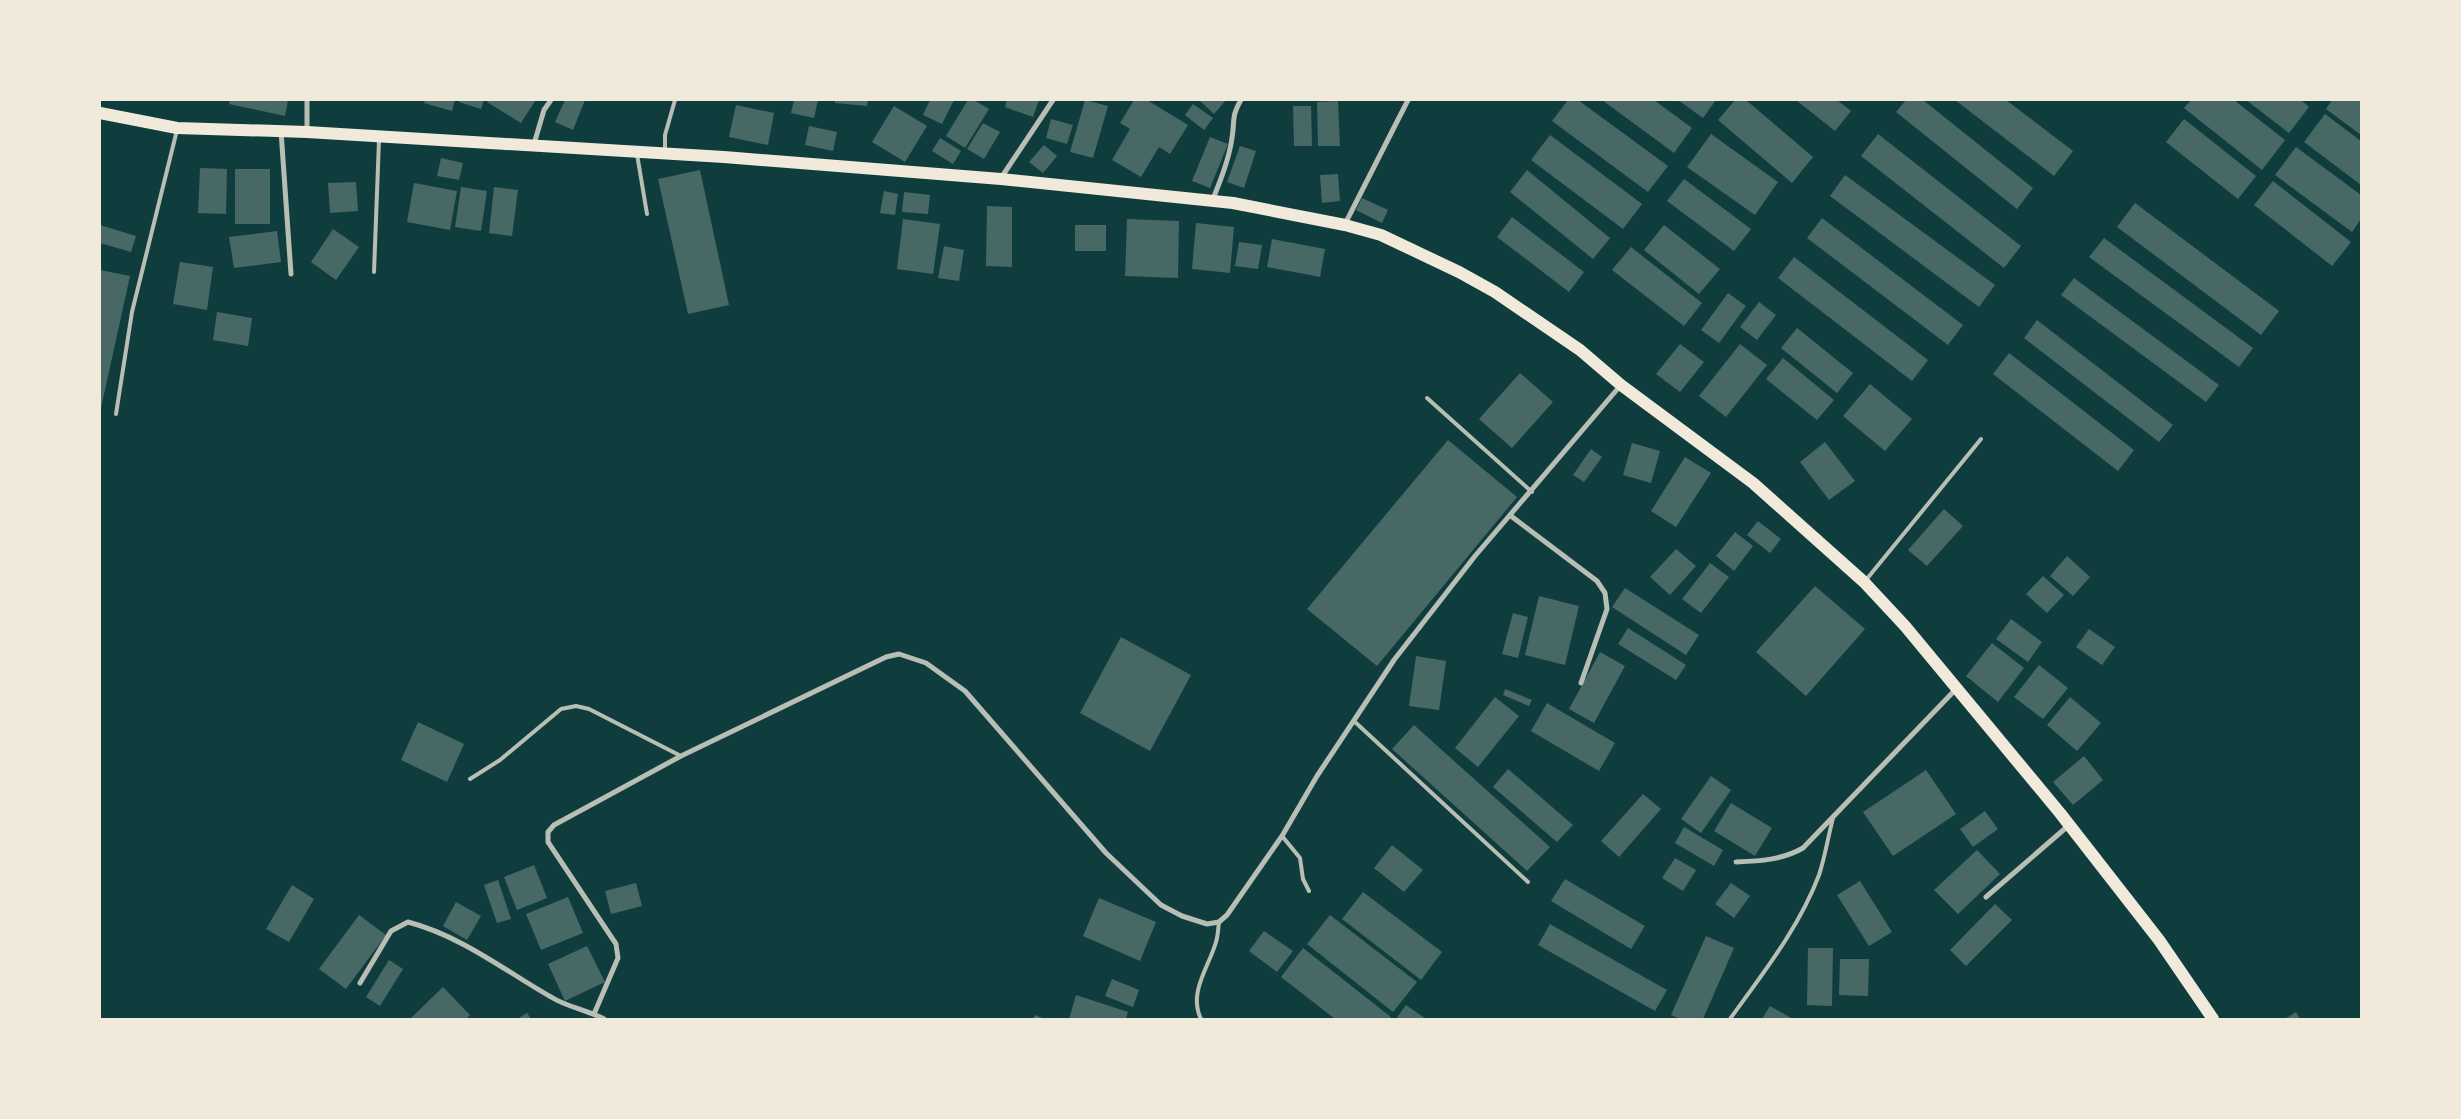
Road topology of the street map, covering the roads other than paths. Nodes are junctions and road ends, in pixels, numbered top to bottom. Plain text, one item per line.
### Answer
1 (307, 100) edge
2 (551, 100) edge
3 (674, 100) edge
4 (1053, 100) edge
5 (1241, 100) edge
6 (1408, 100) edge
7 (100, 113) edge
8 (177, 128) junction
9 (281, 131) junction
10 (307, 132) junction
11 (380, 137) junction
12 (533, 147) junction
13 (637, 153) junction
14 (665, 155) junction
15 (1001, 179) junction
16 (1212, 202) junction
17 (647, 214) dead end
18 (1344, 225) junction
19 (374, 272) dead end
20 (290, 274) dead end
21 (1621, 385) junction
22 (1427, 398) dead end
23 (116, 414) dead end
24 (1981, 438) dead end
25 (1532, 492) junction
26 (1511, 516) junction
27 (1864, 582) junction
28 (1581, 683) dead end
29 (1957, 688) junction
30 (1355, 722) junction
31 (680, 756) junction
32 (470, 779) dead end
33 (1833, 818) junction
34 (2068, 826) junction
35 (1282, 836) junction
36 (1736, 862) dead end
37 (1528, 882) dead end
38 (1309, 891) dead end
39 (1986, 897) dead end
40 (1219, 922) junction
41 (360, 983) dead end
42 (594, 1014) junction
43 (604, 1019) edge
44 (1201, 1019) edge
45 (1730, 1019) edge
46 (2213, 1019) edge

1 - 10 street
2 - 12 street
3 - 14 lane
4 - 15 street
5 - 16 street
6 - 18 street
7 - 8 main road
8 - 9 main road
8 - 23 lane
9 - 10 main road
9 - 20 street
10 - 11 main road
11 - 12 main road
11 - 19 lane
12 - 13 main road
13 - 14 main road
13 - 17 lane
14 - 15 main road
15 - 16 main road
16 - 18 main road
18 - 21 main road
21 - 25 street
21 - 27 main road
22 - 25 lane
24 - 27 lane
25 - 26 street
26 - 28 street
26 - 30 street
27 - 29 main road
29 - 33 street
29 - 34 main road
30 - 35 street
30 - 37 lane
31 - 32 lane
31 - 40 street
31 - 42 street
33 - 36 street
33 - 45 lane
34 - 39 street
34 - 46 main road
35 - 38 lane
35 - 40 street
40 - 44 lane
41 - 42 street
42 - 43 street

